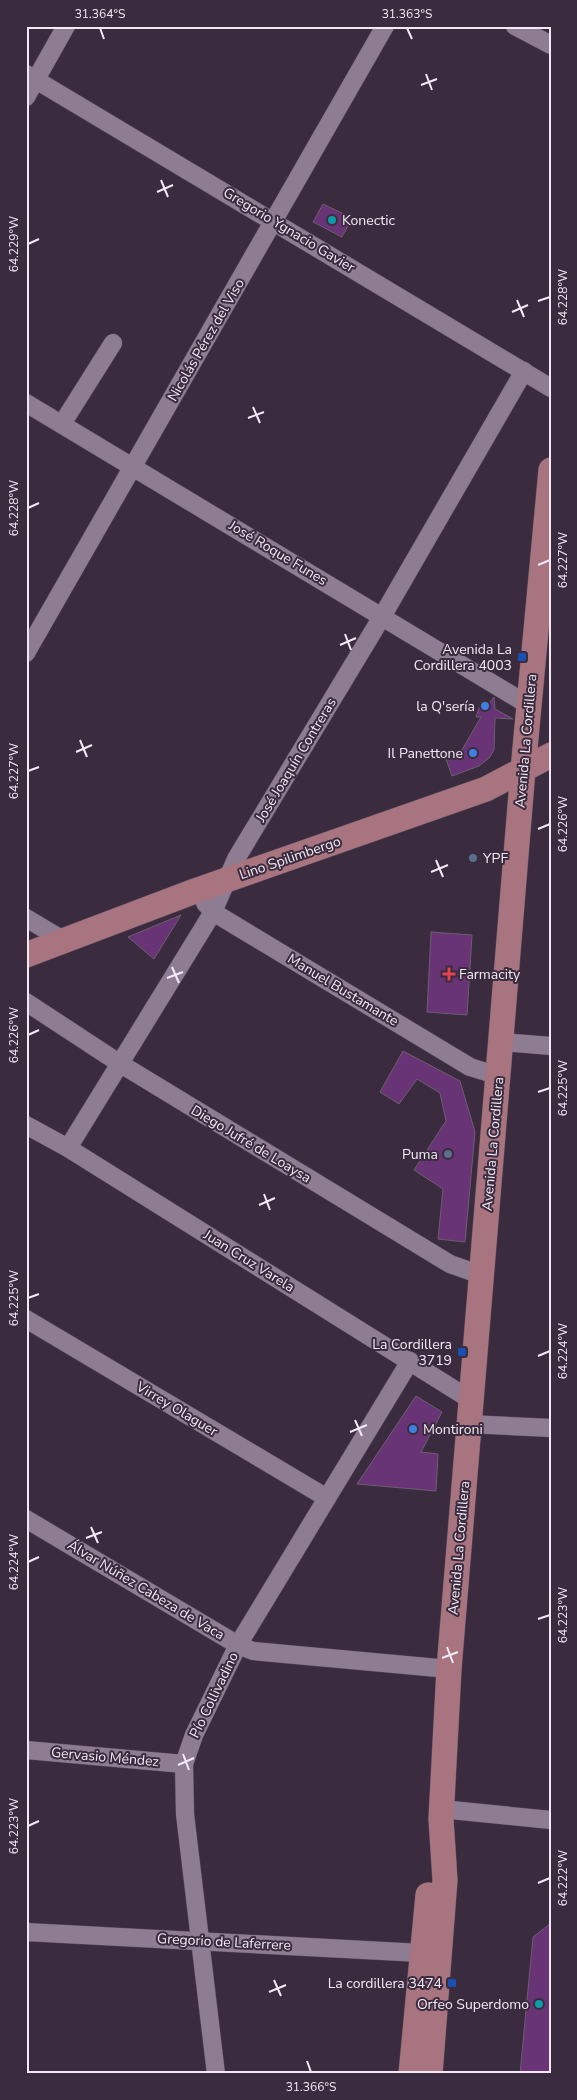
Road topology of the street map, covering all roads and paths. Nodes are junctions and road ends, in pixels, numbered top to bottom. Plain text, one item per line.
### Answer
1 (66, 26) edge
2 (385, 26) edge
3 (515, 26) edge
4 (551, 45) edge
5 (31, 77) edge
6 (26, 97) edge
7 (274, 221) junction
8 (113, 343) dead end
9 (524, 371) junction
10 (551, 388) edge
11 (26, 403) edge
12 (62, 424) junction
13 (134, 468) junction
14 (550, 481) edge
15 (383, 616) junction
16 (26, 653) edge
17 (530, 706) junction
18 (551, 755) edge
19 (523, 770) junction
20 (228, 880) junction
21 (195, 891) junction
22 (213, 912) junction
23 (26, 918) edge
24 (63, 940) junction
25 (26, 955) edge
26 (26, 1002) edge
27 (501, 1042) junction
28 (551, 1046) edge
29 (119, 1063) junction
30 (499, 1076) junction
31 (26, 1124) edge
32 (68, 1148) junction
33 (481, 1275) junction
34 (26, 1319) edge
35 (410, 1361) junction
36 (470, 1412) junction
37 (551, 1428) edge
38 (327, 1498) junction
39 (26, 1519) edge
40 (238, 1645) junction
41 (449, 1669) junction
42 (26, 1750) edge
43 (184, 1764) junction
44 (441, 1814) junction
45 (551, 1820) edge
46 (26, 1932) edge
47 (199, 1940) junction
48 (421, 1953) junction
49 (216, 2074) edge
50 (411, 2074) edge
51 (430, 2074) edge

1 - 5 street
2 - 7 street, Nicolás Pérez del Viso
3 - 4 street
5 - 6 street
5 - 7 street, Gregorio Ygnacio Gavier
7 - 9 street, Gregorio Ygnacio Gavier
7 - 13 street, Nicolás Pérez del Viso
8 - 12 street
9 - 10 street, Gregorio Ygnacio Gavier
9 - 15 street, José Joaquín Contreras
11 - 12 street, José Roque Funes
12 - 13 street, José Roque Funes
13 - 15 street, José Roque Funes
13 - 16 street, Nicolás Pérez del Viso
14 - 17 main road, Avenida La Cordillera
15 - 17 street, José Roque Funes
15 - 20 street, José Joaquín Contreras
17 - 19 main road, Avenida La Cordillera
18 - 19 main road, Lino Spilimbergo
19 - 20 main road, Lino Spilimbergo
19 - 27 main road, Avenida La Cordillera
20 - 21 main road, Lino Spilimbergo
20 - 22 street, José Joaquín Contreras
21 - 22 street, Manuel Bustamante
21 - 24 main road, Lino Spilimbergo
22 - 29 street, José Joaquín Contreras
22 - 30 street, Manuel Bustamante
23 - 24 street
24 - 25 main road, Lino Spilimbergo
26 - 29 street, Diego Jufré de Loaysa
27 - 28 street
27 - 30 main road, Avenida La Cordillera
29 - 32 street, José Joaquín Contreras
29 - 33 street, Diego Jufré de Loaysa
30 - 33 main road, Avenida La Cordillera
31 - 32 street, Juan Cruz Varela
32 - 35 street, Juan Cruz Varela
33 - 36 main road, Avenida La Cordillera
34 - 38 street, Virrey Olaguer
35 - 36 street, Juan Cruz Varela
35 - 38 street, Pío Collivadino
36 - 37 street, Juan Cruz Varela
36 - 41 main road, Avenida La Cordillera
38 - 40 street, Pío Collivadino
39 - 40 street, Álvar Núñez Cabeza de Vaca
40 - 41 street, Álvar Núñez Cabeza de Vaca
40 - 43 street, Pío Collivadino
41 - 44 main road, Avenida La Cordillera
42 - 43 street, Gervasio Méndez
43 - 47 street, Pío Collivadino
44 - 45 street
44 - 48 main road, Avenida La Cordillera
44 - 51 main road, Avenida La Cordillera
46 - 47 street, Gregorio de Laferrere
47 - 48 street, Gregorio de Laferrere
47 - 49 street, Pío Collivadino
48 - 50 main road, Avenida La Cordillera

